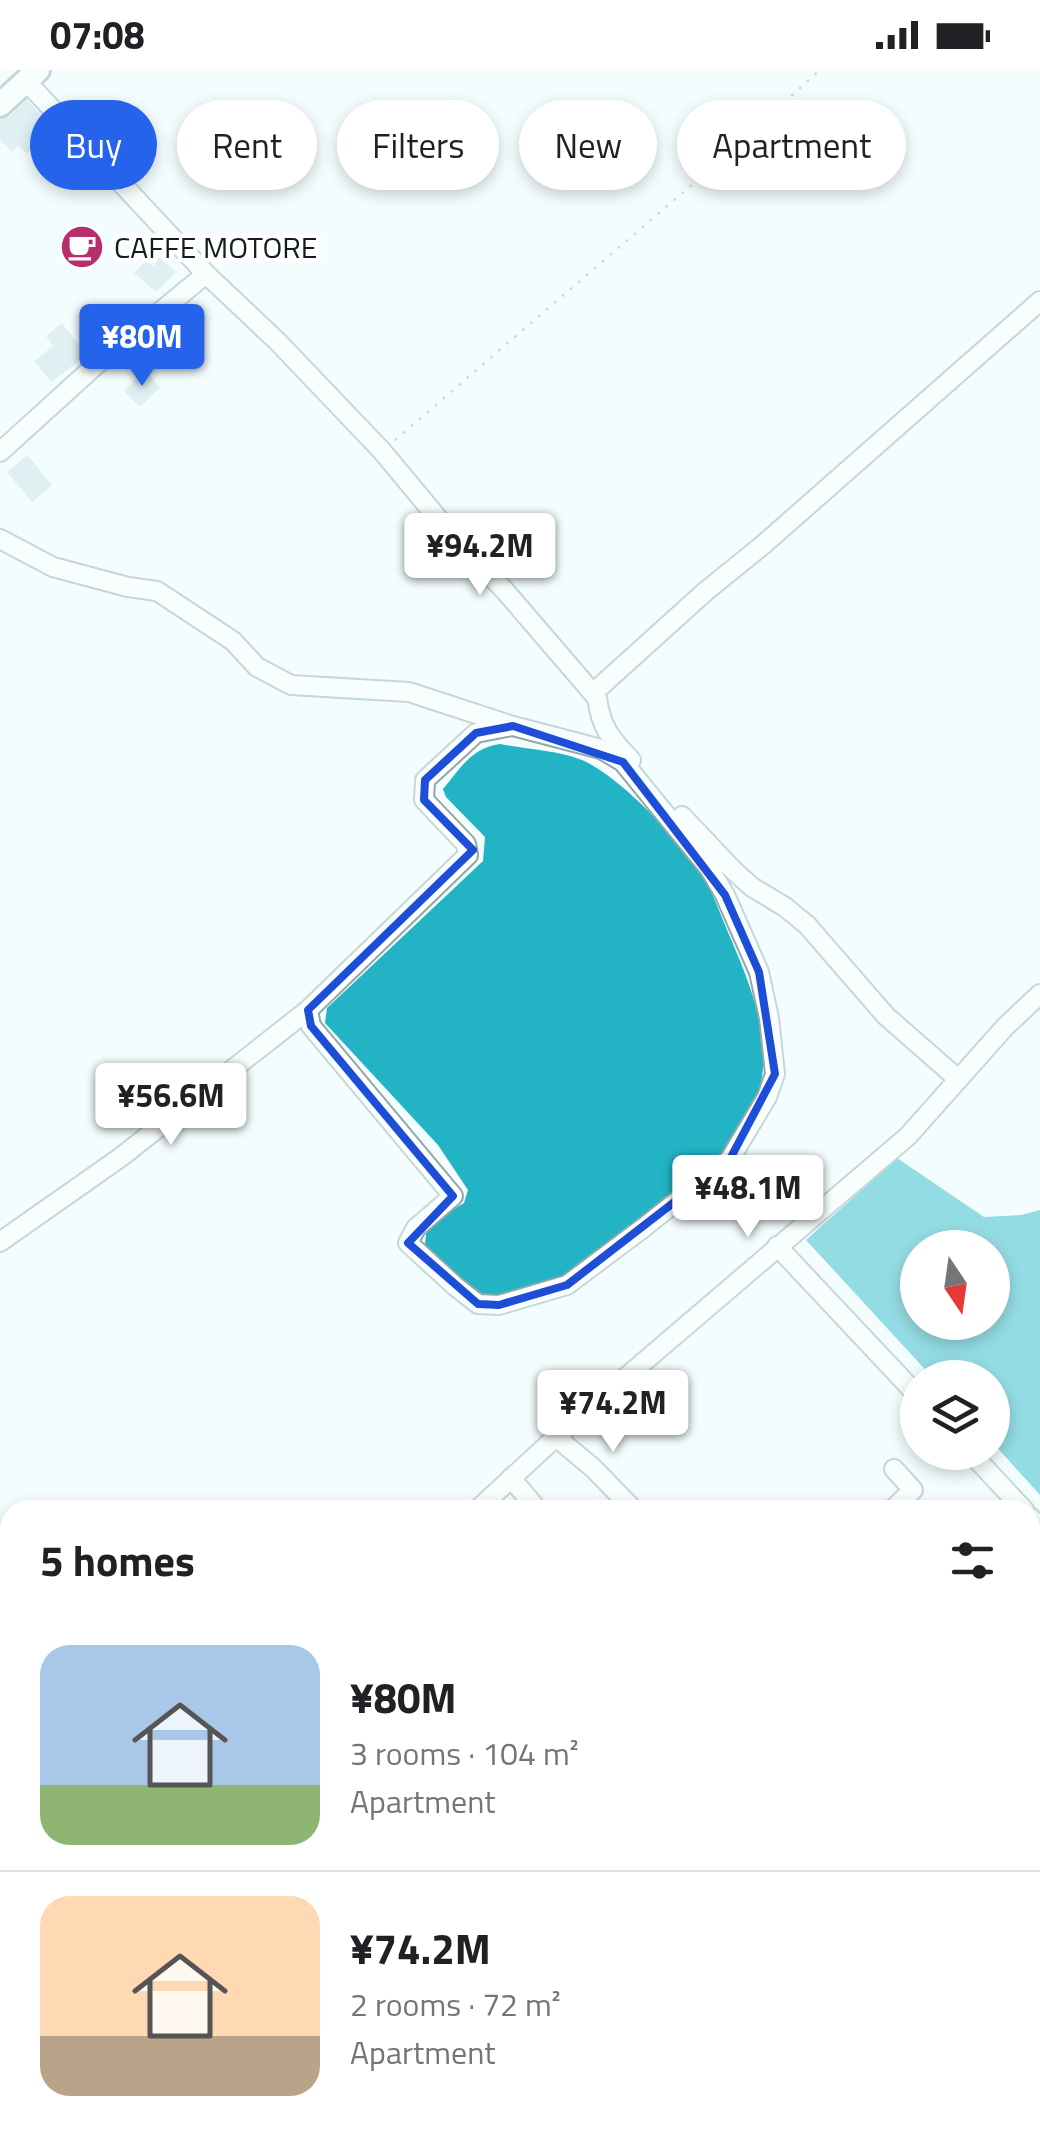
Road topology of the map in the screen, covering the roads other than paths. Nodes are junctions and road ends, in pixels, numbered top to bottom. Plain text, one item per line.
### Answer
1 (32, 76) edge
2 (0, 105) edge
3 (206, 274) junction
4 (1040, 300) edge
5 (0, 452) edge
6 (0, 539) edge
7 (593, 693) junction
8 (513, 726) junction
9 (1036, 1006) edge
10 (308, 1010) junction
11 (958, 1079) junction
12 (0, 1242) edge
13 (778, 1246) junction
14 (900, 1377) edge
15 (556, 1438) junction
16 (894, 1468) dead end
17 (987, 1470) edge
18 (511, 1478) junction
19 (488, 1500) edge
20 (530, 1500) edge
21 (624, 1500) edge
22 (902, 1500) edge
23 (1015, 1500) edge

1 - 2 main road
1 - 3 street
3 - 5 street
3 - 7 street
4 - 7 street
6 - 8 street
7 - 11 street
8 - 10 street
8 - 10 street
9 - 11 street
10 - 12 street
11 - 13 street
13 - 14 street
13 - 15 street
15 - 18 street
15 - 21 street
16 - 22 street
17 - 23 street
18 - 19 street
18 - 20 street

